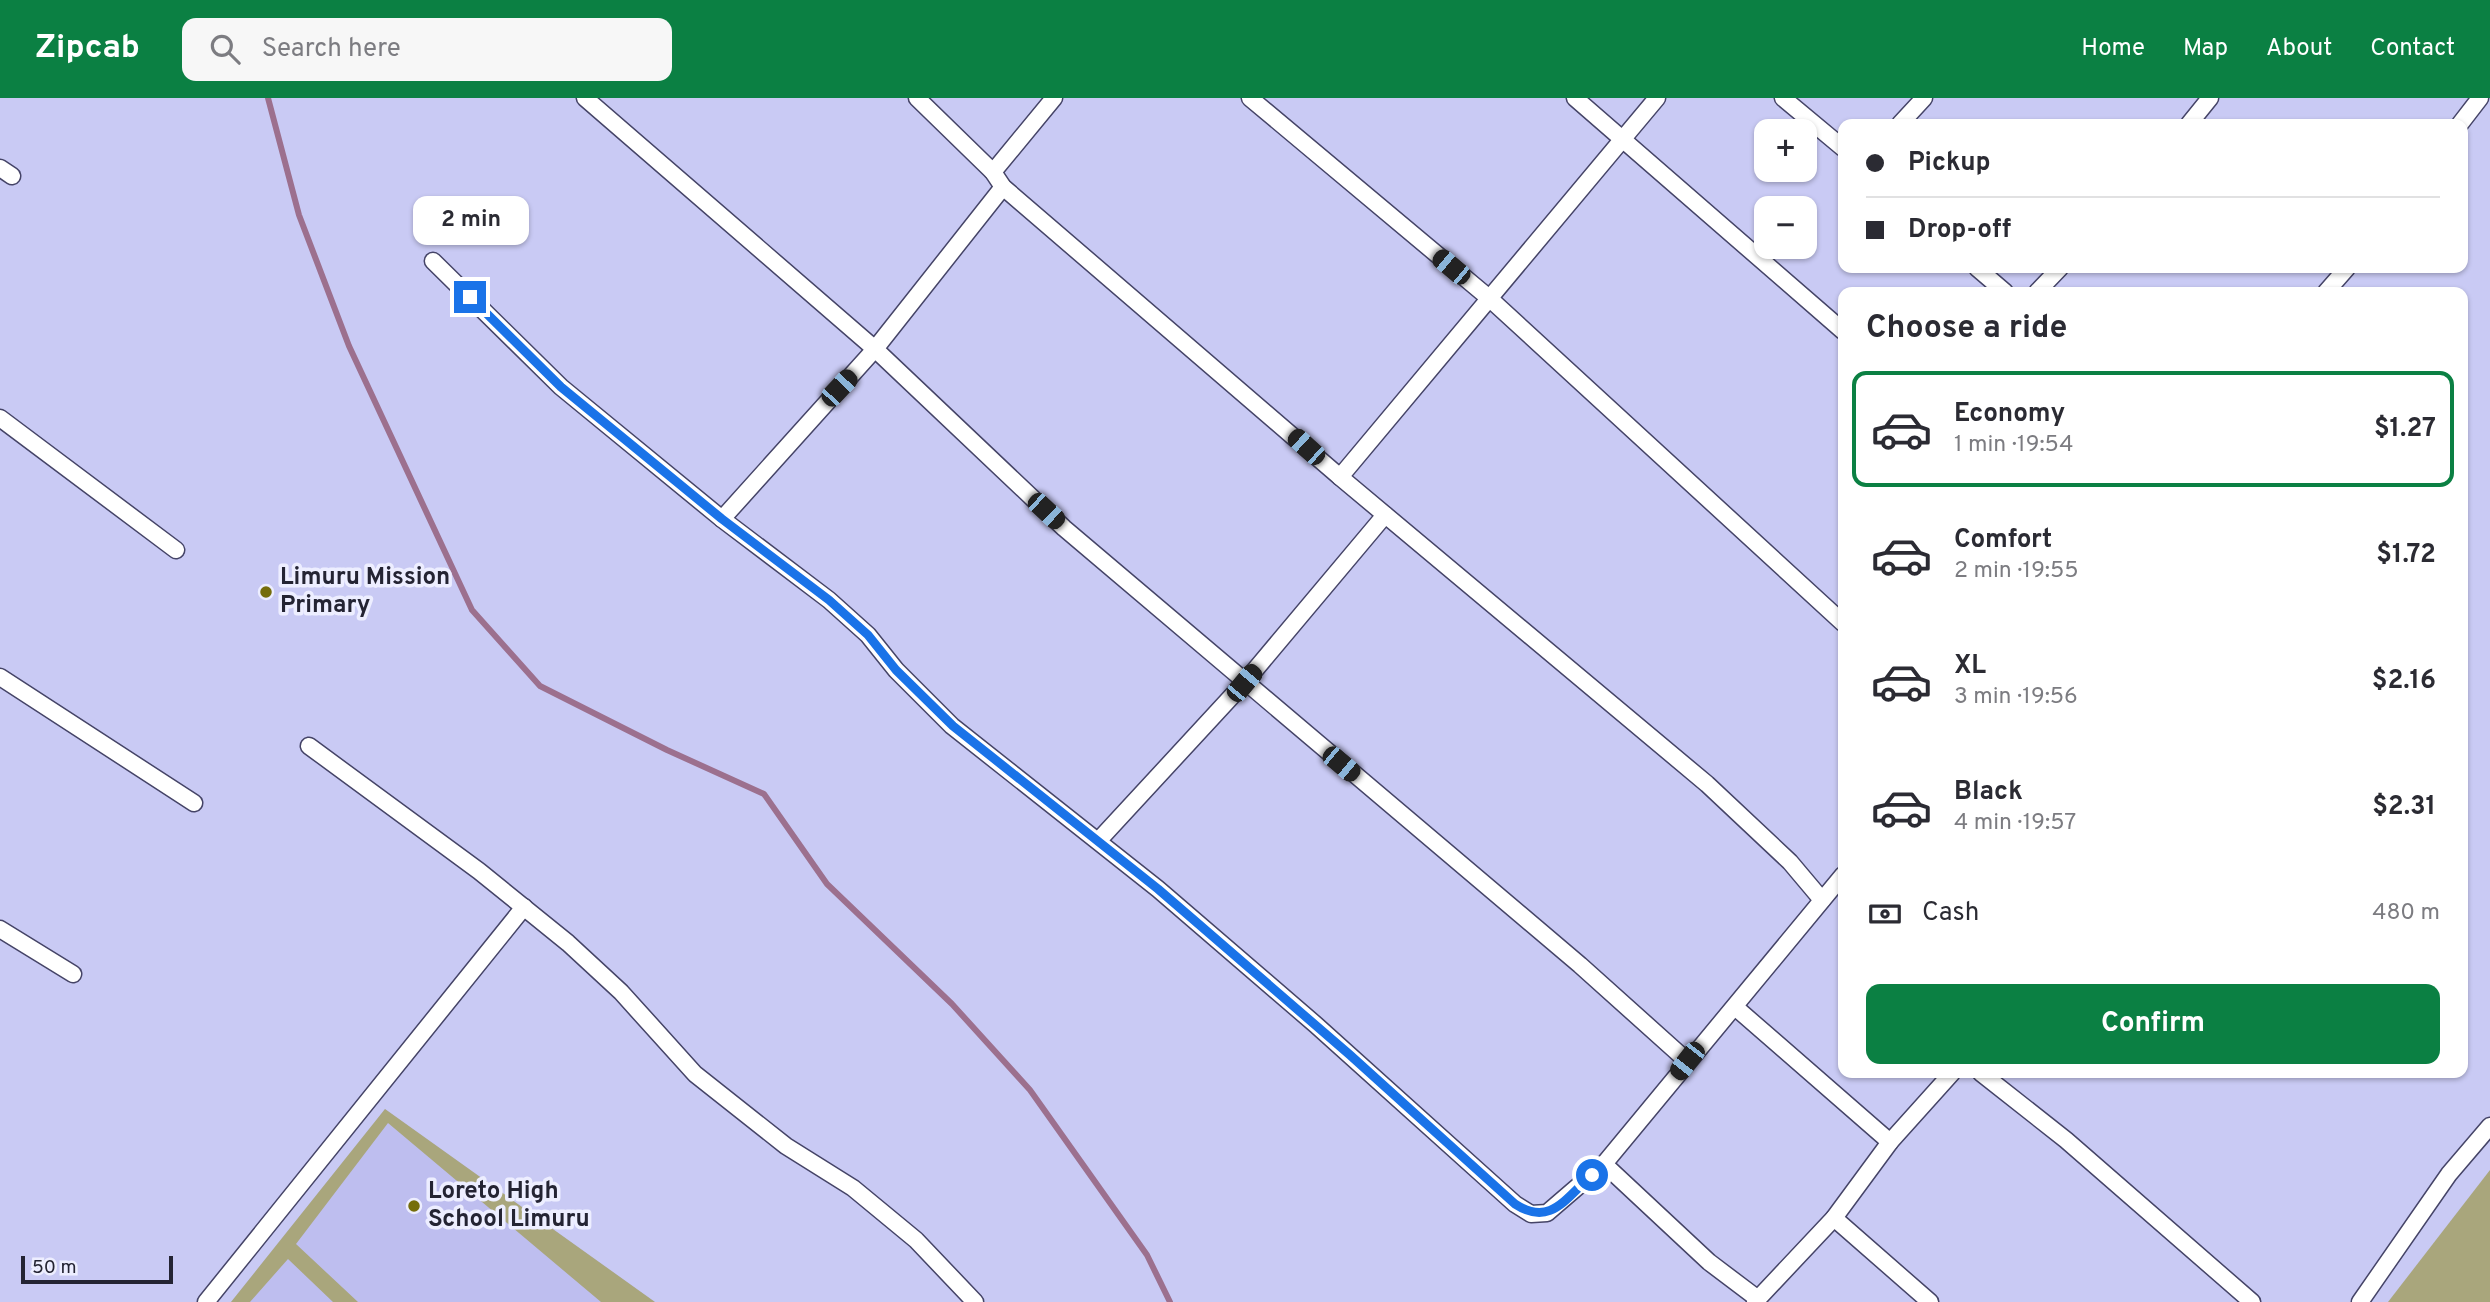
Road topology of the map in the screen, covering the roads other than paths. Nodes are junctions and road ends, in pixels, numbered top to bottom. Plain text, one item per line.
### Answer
1 (585, 98) edge
2 (917, 98) edge
3 (1054, 98) edge
4 (1250, 98) edge
5 (1575, 98) edge
6 (1657, 98) edge
7 (1783, 98) edge
8 (1924, 98) edge
9 (2210, 98) edge
10 (2480, 98) edge
11 (1905, 119) edge
12 (2193, 119) edge
13 (2464, 119) edge
14 (1624, 138) junction
15 (1838, 144) edge
16 (993, 172) junction
17 (1003, 187) junction
18 (433, 261) dead end
19 (1983, 273) edge
20 (2055, 273) edge
21 (2343, 273) edge
22 (1999, 287) edge
23 (2042, 287) edge
24 (2330, 287) edge
25 (1489, 298) junction
26 (1838, 327) edge
27 (875, 349) junction
28 (0, 418) edge
29 (1340, 477) junction
30 (1385, 515) junction
31 (722, 519) junction
32 (176, 550) dead end
33 (1838, 618) edge
34 (0, 677) edge
35 (1244, 683) junction
36 (309, 746) dead end
37 (194, 803) dead end
38 (1098, 840) junction
39 (1838, 881) edge
40 (1822, 900) junction
41 (524, 907) junction
42 (0, 929) edge
43 (73, 974) dead end
44 (1735, 1007) junction
45 (1687, 1061) junction
46 (1948, 1078) edge
47 (1987, 1078) edge
48 (2490, 1126) edge
49 (1890, 1142) junction
50 (1604, 1164) junction
51 (1834, 1218) junction
52 (1757, 1301) edge
53 (206, 1302) edge
54 (975, 1302) edge
55 (1930, 1302) edge
56 (2252, 1302) edge
57 (2360, 1302) edge

1 - 27 street
2 - 16 street
3 - 16 street
4 - 25 street
5 - 14 street
6 - 14 street
7 - 15 street
8 - 11 street
9 - 12 street
10 - 13 street
14 - 25 street
14 - 26 street
16 - 17 street
17 - 27 street
17 - 29 street
18 - 31 street
19 - 22 street
20 - 23 street
21 - 24 street
25 - 29 street
25 - 33 street
27 - 31 street
27 - 35 street
28 - 32 street
29 - 30 street
30 - 35 street
30 - 40 street
31 - 38 street
34 - 37 street
35 - 38 street
35 - 45 street
36 - 41 street
38 - 50 street
39 - 40 street
40 - 44 street
41 - 53 street
41 - 54 street
42 - 43 street
44 - 45 street
44 - 49 street
45 - 50 street
46 - 49 street
47 - 56 street
48 - 57 street
49 - 51 street
50 - 52 street
51 - 52 street
51 - 55 street

